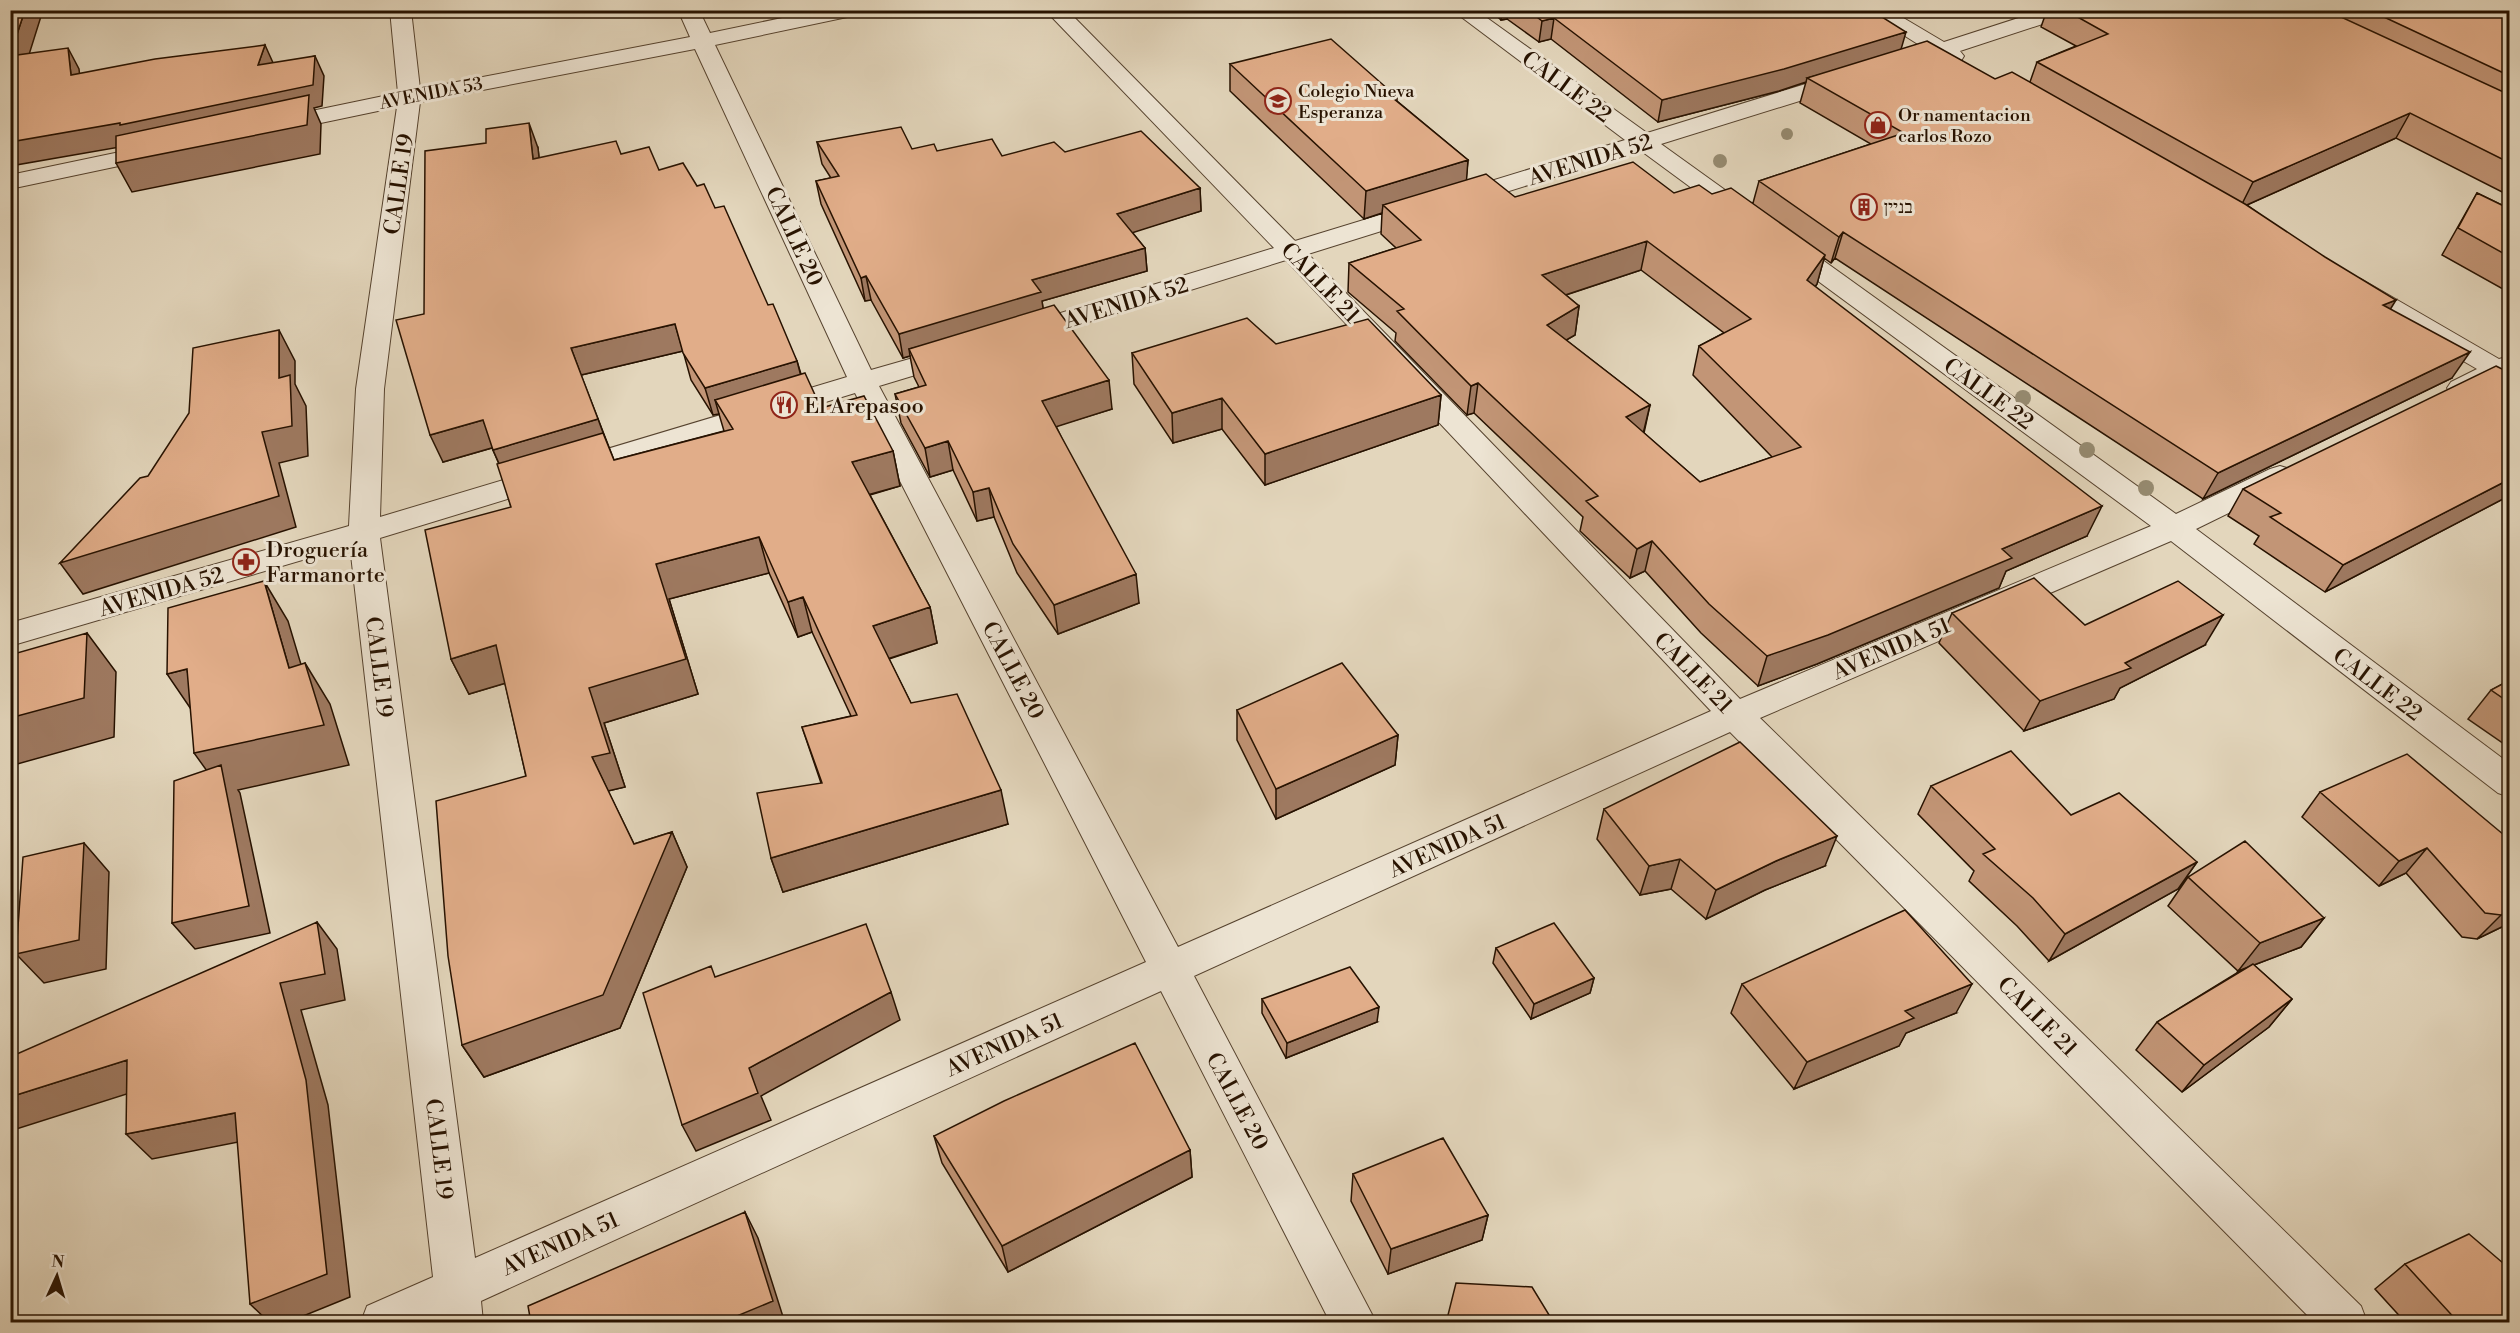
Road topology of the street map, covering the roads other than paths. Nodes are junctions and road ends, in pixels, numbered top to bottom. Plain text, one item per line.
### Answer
1 (400, 10) edge
2 (688, 10) edge
3 (852, 10) edge
4 (1055, 10) edge
5 (1462, 10) edge
6 (1874, 10) edge
7 (2066, 10) edge
8 (704, 42) junction
9 (1942, 49) junction
10 (1973, 67) edge
11 (410, 96) junction
12 (250, 131) edge
13 (1644, 142) junction
14 (181, 146) edge
15 (10, 182) edge
16 (1292, 252) junction
17 (2333, 275) edge
18 (2506, 370) edge
19 (863, 382) junction
20 (2435, 400) edge
21 (2310, 462) edge
22 (2174, 528) junction
23 (364, 532) junction
24 (10, 635) edge
25 (1735, 715) junction
26 (2510, 783) edge
27 (1170, 970) junction
28 (459, 1306) edge
29 (383, 1323) edge
30 (1354, 1323) edge
31 (2345, 1323) edge

1 - 11 street, CALLE 19
2 - 8 street, CALLE 20
3 - 8 street, AVENIDA 53
4 - 16 street, CALLE 21
5 - 13 street, CALLE 22
6 - 9 street
7 - 9 street, AVENIDA 52
8 - 11 street, AVENIDA 53
8 - 19 street, CALLE 20
9 - 10 street
9 - 13 street, AVENIDA 52
11 - 12 street, AVENIDA 53
11 - 23 street, CALLE 19
13 - 16 street, AVENIDA 52
13 - 22 street, CALLE 22
14 - 15 street
16 - 19 street, AVENIDA 52
16 - 25 street, CALLE 21
17 - 18 street
18 - 20 street
19 - 23 street, AVENIDA 52
19 - 27 street, CALLE 20
21 - 22 street, AVENIDA 51
22 - 25 street, AVENIDA 51
22 - 26 street, CALLE 22
23 - 24 street, AVENIDA 52
23 - 28 street, CALLE 19
25 - 27 street, AVENIDA 51
25 - 31 street, CALLE 21
27 - 28 street, AVENIDA 51
27 - 30 street, CALLE 20
28 - 29 street, AVENIDA 51

